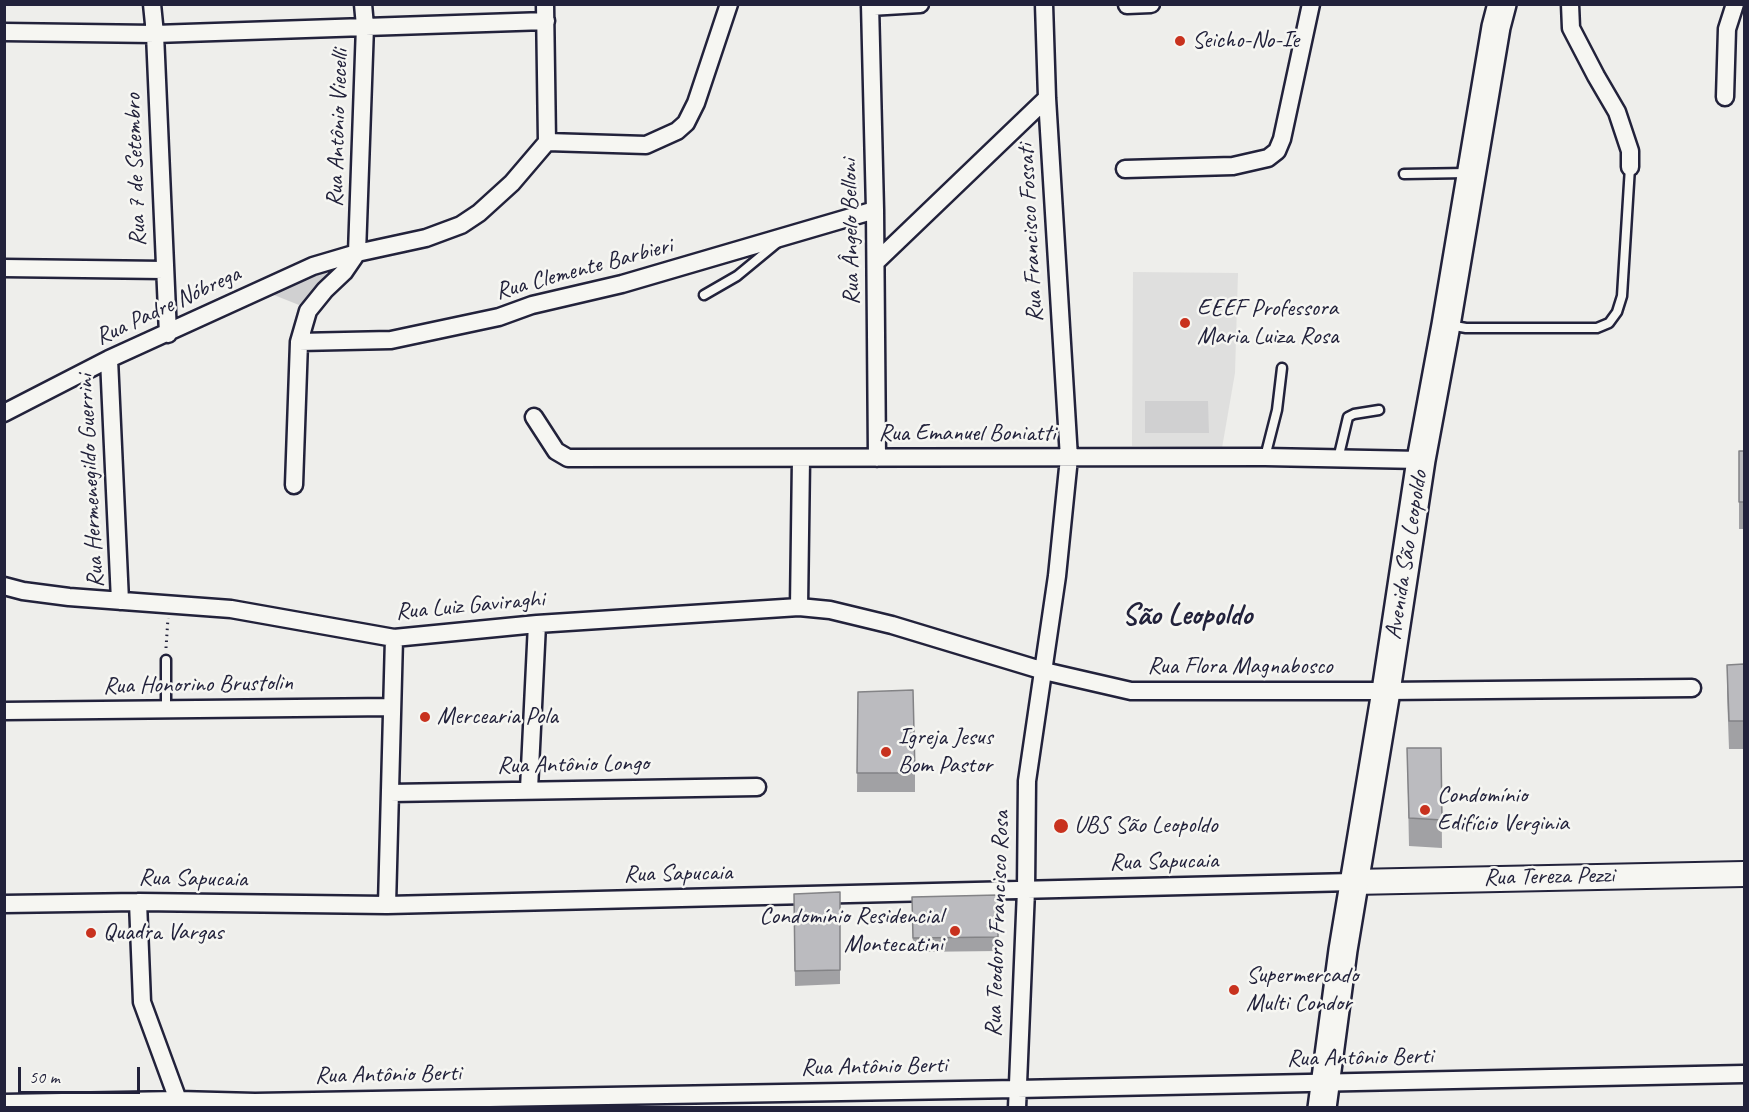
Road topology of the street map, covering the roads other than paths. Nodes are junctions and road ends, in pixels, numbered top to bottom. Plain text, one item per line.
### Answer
1 (152, 4) edge
2 (363, 4) edge
3 (729, 4) edge
4 (920, 4) edge
5 (1044, 4) edge
6 (1151, 4) edge
7 (1311, 4) edge
8 (1502, 4) edge
9 (1570, 4) edge
10 (1735, 4) edge
11 (870, 5) edge
12 (1127, 5) edge
13 (546, 13) edge
14 (365, 26) junction
15 (4, 32) edge
16 (155, 34) junction
17 (1725, 97) dead end
18 (1047, 98) junction
19 (548, 142) junction
20 (1629, 167) joint
21 (1125, 169) dead end
22 (1472, 173) junction
23 (1404, 174) dead end
24 (875, 210) junction
25 (782, 239) junction
26 (357, 253) junction
27 (876, 262) junction
28 (4, 268) edge
29 (164, 270) junction
30 (704, 295) dead end
31 (1446, 325) junction
32 (168, 334) junction
33 (299, 342) junction
34 (109, 359) junction
35 (1282, 368) dead end
36 (1379, 410) dead end
37 (4, 413) edge
38 (534, 417) dead end
39 (1265, 457) junction
40 (878, 458) junction
41 (1069, 458) junction
42 (801, 459) junction
43 (1338, 459) junction
44 (1421, 460) junction
45 (294, 484) dead end
46 (4, 586) edge
47 (120, 601) junction
48 (799, 607) junction
49 (537, 624) junction
50 (394, 638) junction
51 (166, 660) road end
52 (1044, 671) junction
53 (1692, 688) dead end
54 (1386, 692) junction
55 (392, 707) junction
56 (166, 709) junction
57 (4, 711) edge
58 (757, 787) dead end
59 (529, 789) junction
60 (390, 793) junction
61 (1744, 874) edge
62 (1353, 882) junction
63 (1026, 890) junction
64 (138, 902) junction
65 (4, 904) edge
66 (387, 905) junction
67 (1744, 1074) edge
68 (1017, 1089) junction
69 (1324, 1095) edge
70 (178, 1100) junction
71 (729, 1100) edge
72 (4, 1103) edge
73 (255, 1105) edge
74 (1017, 1107) edge

1 - 16 street, Rua 7 de Setembro
2 - 14 street, Rua Antônio Viecelli
3 - 19 street
4 - 11 street
5 - 18 street, Rua Francisco Fossati
6 - 12 street
7 - 21 street
8 - 22 main road, Avenida São Leopoldo
9 - 20 street
10 - 17 street
11 - 24 street, Rua Ângelo Belloni
13 - 14 street
13 - 19 street
14 - 16 street
14 - 26 street, Rua Antônio Viecelli
15 - 16 street
16 - 29 street, Rua 7 de Setembro
18 - 27 street
18 - 41 street, Rua Francisco Fossati
19 - 26 street, Rua Padre Nóbrega
20 - 31 lane
22 - 23 lane
22 - 31 main road, Avenida São Leopoldo
24 - 25 street, Rua Clemente Barbieri
24 - 27 street, Rua Ângelo Belloni
25 - 30 lane
25 - 33 street, Rua Clemente Barbieri
26 - 32 street, Rua Padre Nóbrega
26 - 33 street
27 - 40 street, Rua Ângelo Belloni
28 - 29 street
29 - 32 street, Rua 7 de Setembro
31 - 44 main road, Avenida São Leopoldo
32 - 34 street, Rua Padre Nóbrega
33 - 45 street
34 - 37 street, Rua Padre Nóbrega
34 - 47 street, Rua Hermenegildo Guerrini
35 - 39 lane
36 - 43 lane
38 - 42 street, Rua Emanuel Boniatti
39 - 41 street, Rua Emanuel Boniatti
39 - 43 street, Rua Emanuel Boniatti
40 - 41 street, Rua Emanuel Boniatti
40 - 42 street, Rua Emanuel Boniatti
41 - 52 street, Rua Francisco Fossati
42 - 48 street
43 - 44 street, Rua Emanuel Boniatti
44 - 54 main road, Avenida São Leopoldo
46 - 47 street, Rua Luiz Gaviraghi
47 - 50 street, Rua Luiz Gaviraghi
48 - 49 street, Rua Luiz Gaviraghi
48 - 52 street, Rua Flora Magnabosco
49 - 50 street, Rua Luiz Gaviraghi
49 - 59 street
50 - 55 street
51 - 56 lane
52 - 54 street, Rua Flora Magnabosco
52 - 63 street, Rua Teodoro Francisco Rosa
53 - 54 street, Rua Flora Magnabosco
54 - 62 main road, Avenida São Leopoldo
55 - 56 street, Rua Honorino Brustolin
55 - 60 street
56 - 57 street, Rua Honorino Brustolin
58 - 59 street, Rua Antônio Longo
59 - 60 street, Rua Antônio Longo
60 - 66 street
61 - 62 street, Rua Tereza Pezzi
62 - 63 street, Rua Sapucaia
62 - 69 main road, Avenida São Leopoldo
63 - 66 street, Rua Sapucaia
63 - 68 street, Rua Teodoro Francisco Rosa
64 - 65 street, Rua Sapucaia
64 - 66 street, Rua Sapucaia
64 - 70 street
67 - 69 street, Rua Antônio Berti
68 - 69 street, Rua Antônio Berti
68 - 71 street, Rua Antônio Berti
68 - 74 street, Rua Teodoro Francisco Rosa
70 - 72 street, Rua Antônio Berti
70 - 73 street, Rua Antônio Berti
71 - 73 street, Rua Antônio Berti

